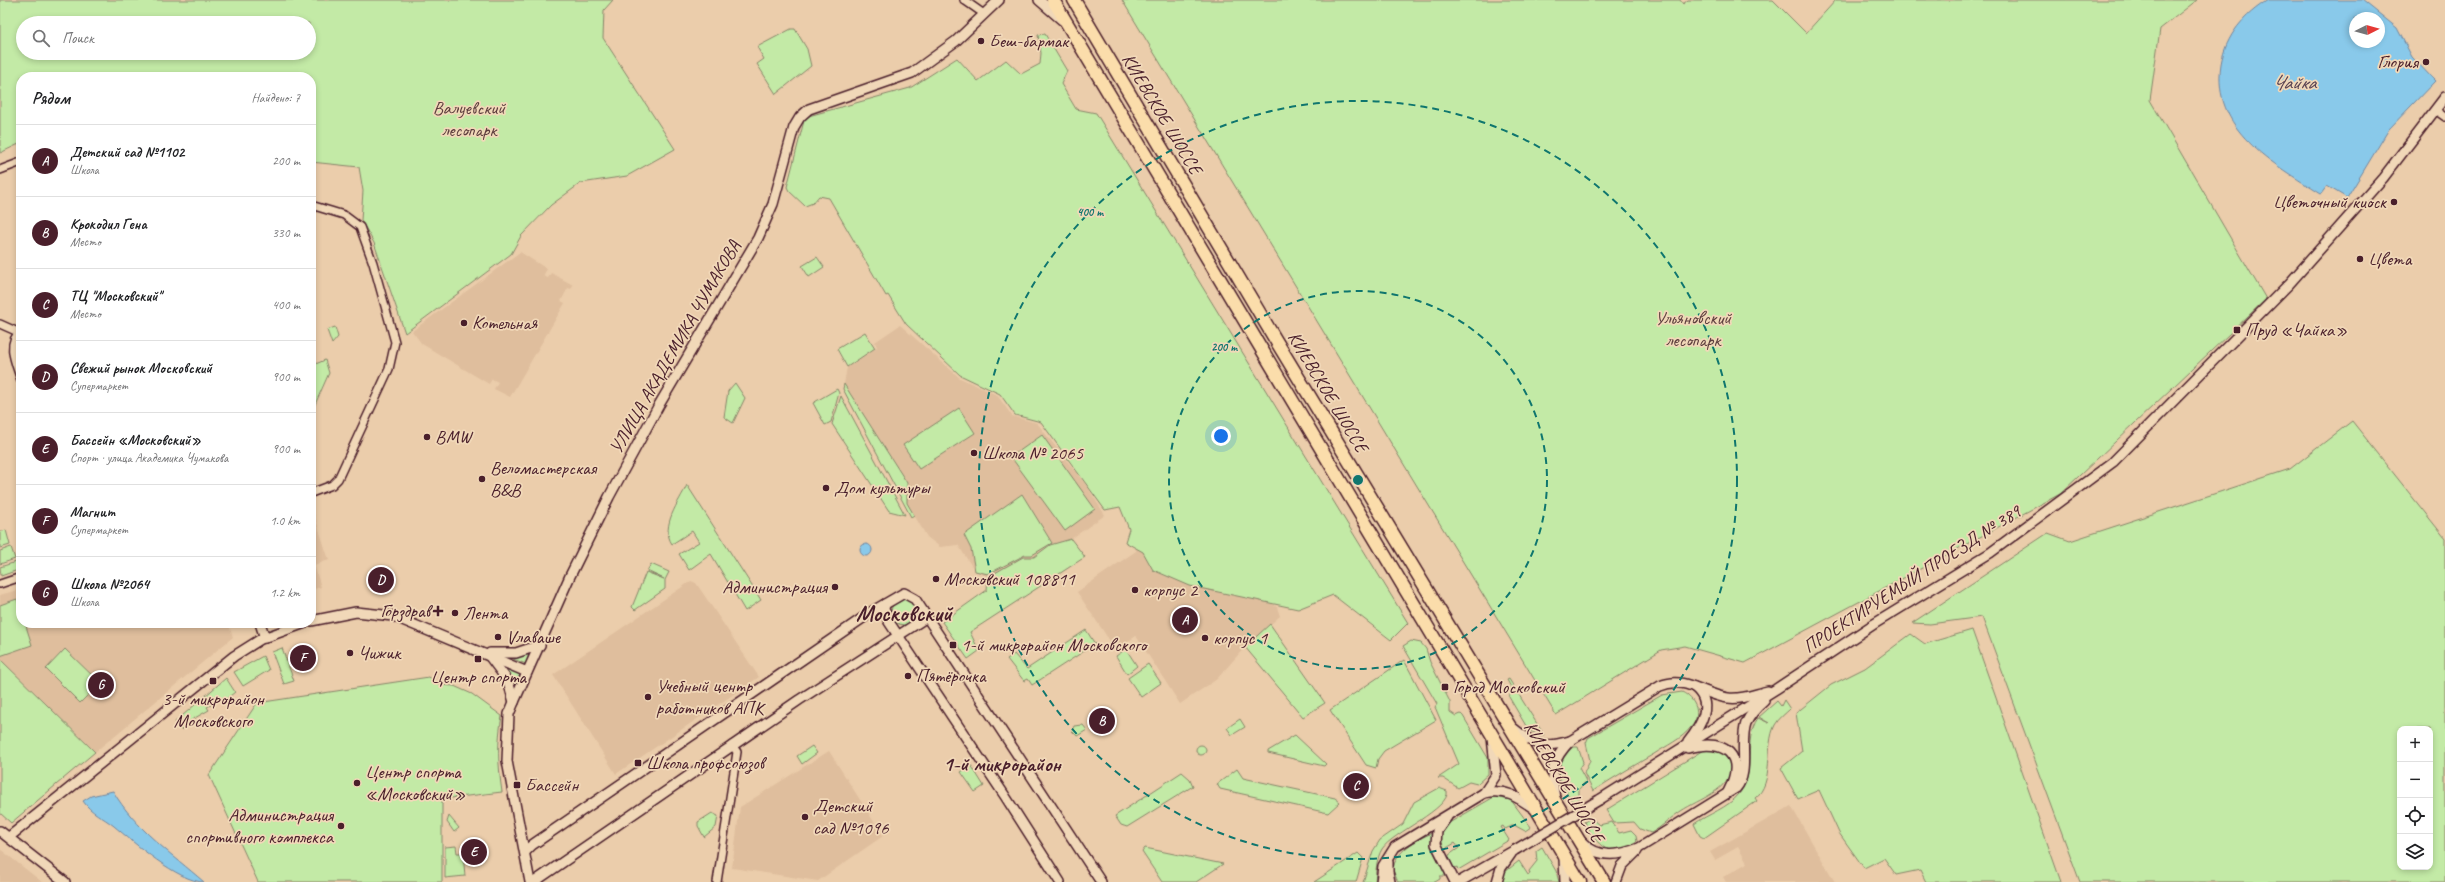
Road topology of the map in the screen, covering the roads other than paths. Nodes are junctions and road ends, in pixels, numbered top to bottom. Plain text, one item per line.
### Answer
1 (964, 0) edge
2 (999, 0) edge
3 (1039, 0) edge
4 (1052, 0) edge
5 (1074, 0) edge
6 (984, 14) junction
7 (1068, 25) junction
8 (2445, 97) edge
9 (2435, 110) junction
10 (2445, 117) edge
11 (16, 164) edge
12 (0, 170) edge
13 (316, 207) edge
14 (0, 324) edge
15 (16, 330) edge
16 (16, 338) edge
17 (16, 364) edge
18 (316, 490) edge
19 (16, 579) edge
20 (0, 584) edge
21 (885, 604) junction
22 (927, 617) junction
23 (316, 620) edge
24 (262, 628) edge
25 (279, 628) edge
26 (899, 636) junction
27 (265, 638) junction
28 (540, 645) junction
29 (487, 654) junction
30 (527, 672) junction
31 (1685, 683) junction
32 (1776, 689) junction
33 (514, 702) junction
34 (1508, 724) junction
35 (1491, 732) junction
36 (1570, 741) junction
37 (732, 745) junction
38 (1681, 750) junction
39 (1484, 793) junction
40 (1727, 794) junction
41 (1556, 803) junction
42 (1539, 812) junction
43 (1449, 814) junction
44 (0, 831) edge
45 (1576, 836) junction
46 (9, 838) junction
47 (1558, 845) junction
48 (1639, 848) junction
49 (1515, 850) junction
50 (525, 852) junction
51 (1389, 854) junction
52 (1459, 881) edge
53 (65, 882) edge
54 (530, 882) edge
55 (534, 882) edge
56 (718, 882) edge
57 (1060, 882) edge
58 (1101, 882) edge
59 (1381, 882) edge
60 (1390, 882) edge
61 (1473, 882) edge
62 (1497, 882) edge
63 (1565, 882) edge
64 (1580, 882) edge
65 (1604, 882) edge
66 (1616, 882) edge

1 - 6 street
2 - 6 street, УЛИЦА АКАДЕМИКА ЧУМАКОВА
3 - 7 street
4 - 7 highway, КИЕВСКОЕ ШОССЕ
5 - 34 highway, КИЕВСКОЕ ШОССЕ
6 - 28 street, УЛИЦА АКАДЕМИКА ЧУМАКОВА
7 - 35 highway, КИЕВСКОЕ ШОССЕ
8 - 9 street, ПРОЕКТИРУЕМЫЙ ПРОЕЗД № 389
9 - 10 street
9 - 32 street, ПРОЕКТИРУЕМЫЙ ПРОЕЗД № 389
11 - 12 street
13 - 18 street
14 - 15 street
16 - 17 street
19 - 20 street
21 - 22 street
21 - 26 street
21 - 50 street
22 - 26 street
22 - 58 street
23 - 29 street
24 - 27 street
25 - 27 street
26 - 37 street
26 - 57 street
27 - 46 street
28 - 29 street
28 - 30 street, УЛИЦА АКАДЕМИКА ЧУМАКОВА
29 - 30 street
29 - 33 street
30 - 33 street, УЛИЦА АКАДЕМИКА ЧУМАКОВА
31 - 32 street
31 - 36 street
31 - 38 street
32 - 38 street
32 - 40 street
33 - 50 street, УЛИЦА АКАДЕМИКА ЧУМАКОВА
34 - 36 street
34 - 41 highway, КИЕВСКОЕ ШОССЕ
35 - 39 street
35 - 42 highway, КИЕВСКОЕ ШОССЕ
36 - 41 street
37 - 55 street
37 - 56 street
38 - 40 street
38 - 49 street, bridge
39 - 42 street
39 - 43 street
40 - 48 street
41 - 45 highway, КИЕВСКОЕ ШОССЕ
42 - 47 highway, КИЕВСКОЕ ШОССЕ
43 - 51 street
43 - 52 street
44 - 46 street
45 - 48 street
45 - 65 highway, КИЕВСКОЕ ШОССЕ
46 - 53 street
47 - 63 street
47 - 64 highway, КИЕВСКОЕ ШОССЕ
48 - 66 street
49 - 52 street
49 - 62 street
50 - 54 street, УЛИЦА АКАДЕМИКА ЧУМАКОВА
51 - 59 street
51 - 60 street
52 - 61 street

